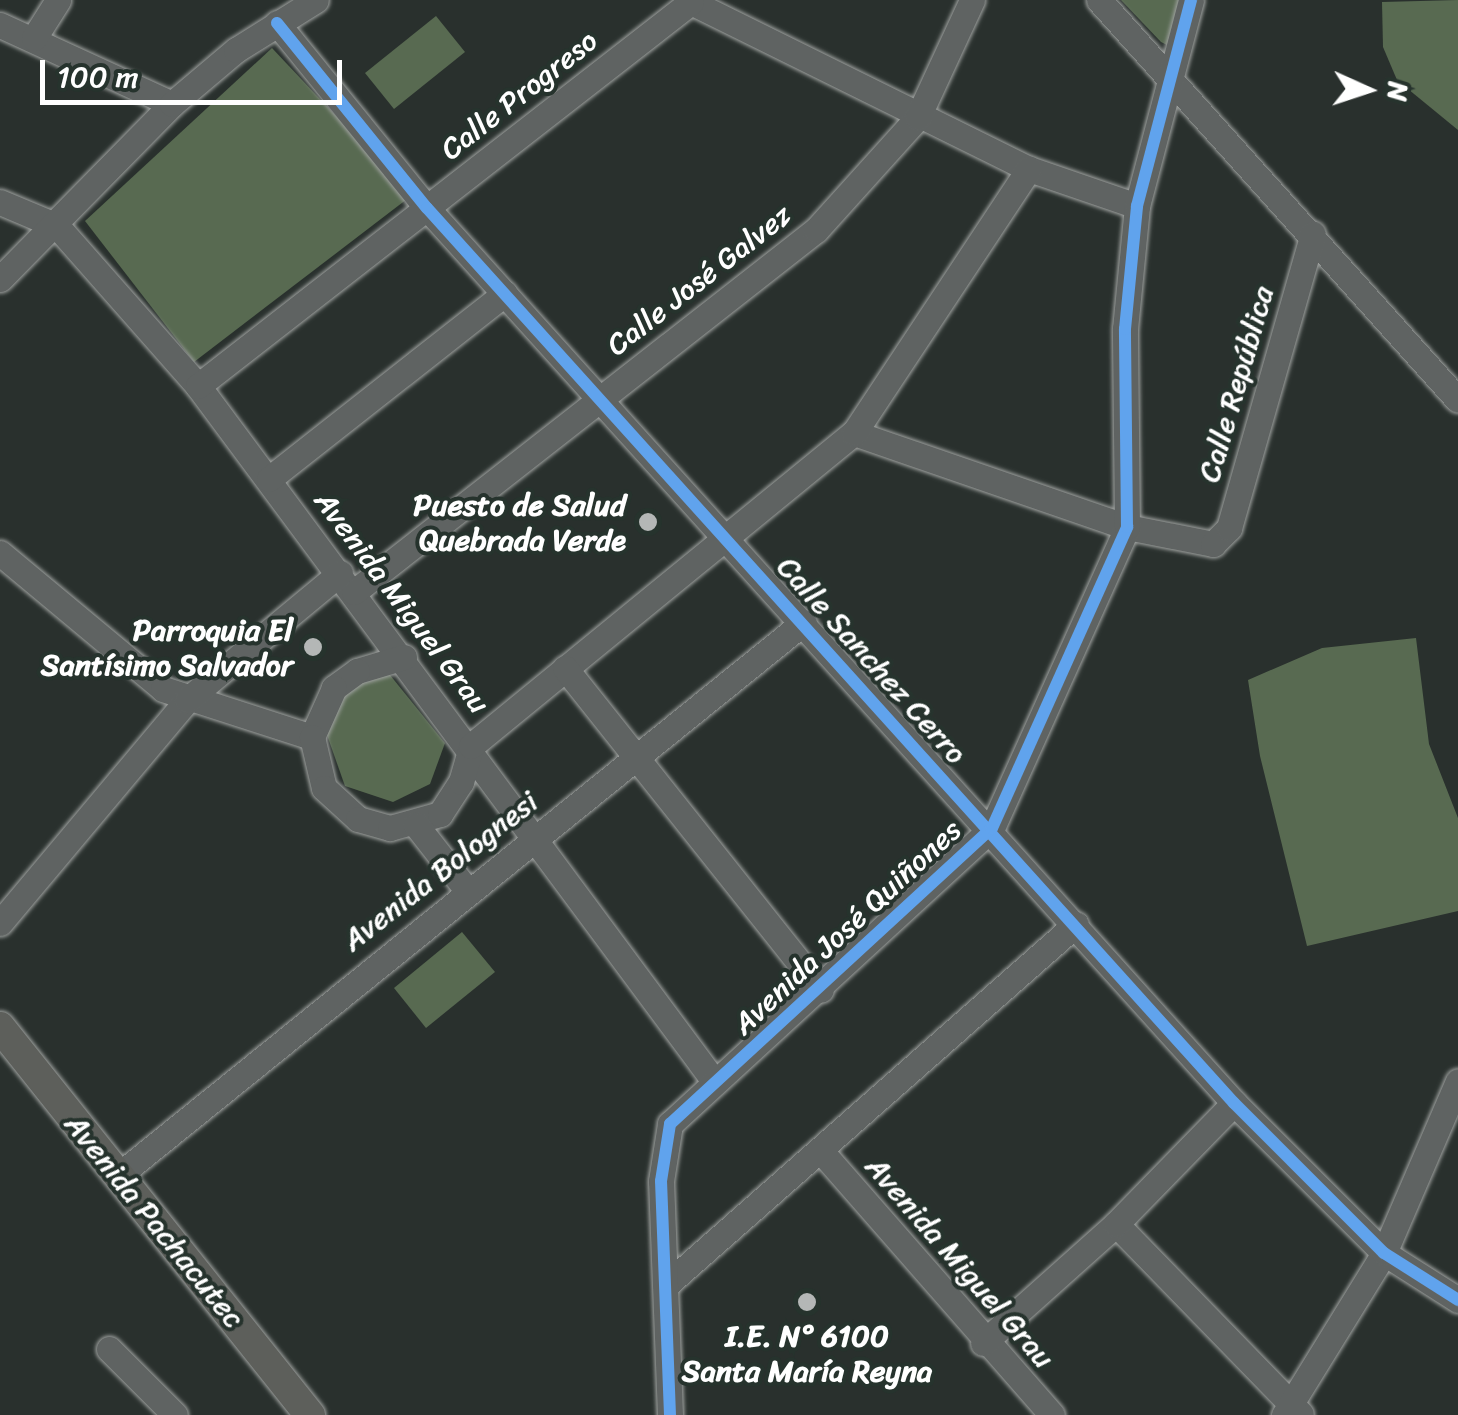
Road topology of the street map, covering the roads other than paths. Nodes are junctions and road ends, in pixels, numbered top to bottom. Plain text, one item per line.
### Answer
1 (58, 0) edge
2 (316, 0) edge
3 (740, 0) edge
4 (972, 0) edge
5 (1098, 0) edge
6 (1191, 0) edge
7 (689, 1) edge
8 (714, 15) junction
9 (277, 24) junction
10 (0, 25) edge
11 (34, 38) junction
12 (1170, 78) junction
13 (172, 104) junction
14 (918, 117) junction
15 (1029, 169) junction
16 (0, 202) edge
17 (1137, 206) junction
18 (427, 208) junction
19 (57, 226) junction
20 (1312, 234) junction
21 (0, 279) edge
22 (505, 293) junction
23 (198, 386) junction
24 (602, 397) junction
25 (1458, 400) edge
26 (854, 433) junction
27 (269, 479) junction
28 (1127, 527) junction
29 (730, 540) junction
30 (0, 553) edge
31 (347, 583) junction
32 (804, 622) junction
33 (404, 658) junction
34 (566, 668) junction
35 (187, 700) junction
36 (312, 737) junction
37 (470, 746) junction
38 (638, 755) junction
39 (416, 825) junction
40 (992, 828) junction
41 (538, 836) junction
42 (466, 889) junction
43 (0, 923) edge
44 (1076, 924) junction
45 (821, 990) junction
46 (0, 1027) edge
47 (714, 1081) junction
48 (1458, 1081) edge
49 (1234, 1104) junction
50 (1448, 1127) edge
51 (820, 1150) junction
52 (119, 1175) junction
53 (1116, 1224) junction
54 (1384, 1254) junction
55 (666, 1285) junction
56 (1458, 1300) edge
57 (983, 1342) junction
58 (109, 1349) dead end
59 (1292, 1412) edge
60 (303, 1413) edge
61 (175, 1415) edge
62 (670, 1415) edge
63 (1052, 1415) edge

1 - 11 street
2 - 9 street
3 - 8 street
4 - 14 street, Calle José Galvez
5 - 12 street
6 - 12 street, Avenida José Quiñones
7 - 8 street
7 - 18 street, Calle Progreso
8 - 14 street
9 - 13 street
9 - 18 street, Calle Sanchez Cerro
10 - 11 street
11 - 13 street
12 - 17 street, Avenida José Quiñones
12 - 20 street
13 - 19 street
14 - 15 street
14 - 24 street, Calle José Galvez
15 - 17 street
15 - 26 street
16 - 19 street, Avenida Miguel Grau
17 - 28 street, Avenida José Quiñones
18 - 22 street, Calle Sanchez Cerro
18 - 23 street, Calle Progreso
19 - 21 street
19 - 23 street, Avenida Miguel Grau
20 - 25 street
20 - 28 street, Calle República
22 - 24 street, Calle Sanchez Cerro
22 - 27 street
23 - 27 street, Avenida Miguel Grau
24 - 29 street, Calle Sanchez Cerro
24 - 31 street, Calle José Galvez
26 - 28 street
26 - 29 street
27 - 31 street, Avenida Miguel Grau
28 - 40 street, Avenida José Quiñones
29 - 32 street, Calle Sanchez Cerro
29 - 34 street
30 - 35 street
31 - 33 street, Avenida Miguel Grau
31 - 35 street, Calle José Galvez
32 - 38 street, Avenida Bolognesi
32 - 40 street, Calle Sanchez Cerro
33 - 36 street
33 - 37 street, Avenida Miguel Grau
34 - 37 street
34 - 38 street
35 - 36 street
35 - 43 street, Calle José Galvez
36 - 39 street
37 - 39 street
37 - 41 street, Avenida Miguel Grau
38 - 41 street, Avenida Bolognesi
38 - 45 street
39 - 42 street
40 - 44 street, Calle Sanchez Cerro
40 - 45 street, Avenida José Quiñones
41 - 42 street, Avenida Bolognesi
41 - 47 street, Avenida Miguel Grau
42 - 52 street, Avenida Bolognesi
44 - 49 street, Calle Sanchez Cerro
44 - 51 street
45 - 47 street, Avenida José Quiñones
46 - 52 main road, Avenida Pachacutec
47 - 55 street, Avenida José Quiñones
48 - 50 street
49 - 53 street
49 - 54 street, Calle Sanchez Cerro
50 - 54 street
51 - 55 street
51 - 57 street, Avenida Miguel Grau
52 - 60 main road, Avenida Pachacutec
53 - 57 street
53 - 59 street
54 - 56 street, Calle Sanchez Cerro
54 - 59 street
55 - 62 street, Avenida José Quiñones
57 - 63 street, Avenida Miguel Grau
58 - 61 street

